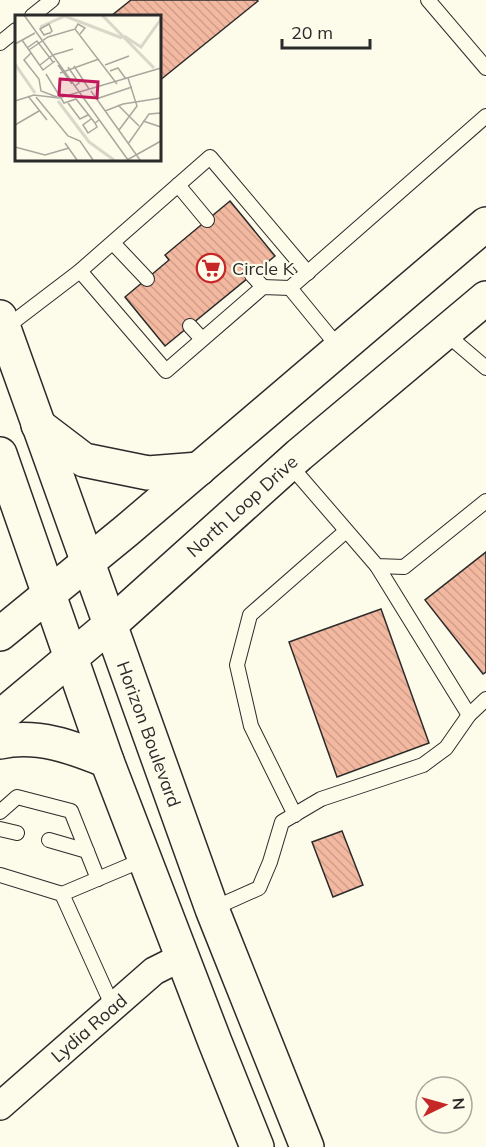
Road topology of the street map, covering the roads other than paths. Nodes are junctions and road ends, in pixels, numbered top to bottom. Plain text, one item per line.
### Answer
1 (52, 0) edge
2 (428, 0) edge
3 (33, 15) edge
4 (15, 31) edge
5 (0, 43) edge
6 (486, 68) edge
7 (486, 116) edge
8 (178, 185) junction
9 (207, 220) dead end
10 (486, 224) edge
11 (113, 243) junction
12 (80, 271) junction
13 (308, 273) junction
14 (252, 275) dead end
15 (147, 279) dead end
16 (263, 287) junction
17 (290, 288) junction
18 (486, 298) edge
19 (2, 323) edge
20 (190, 326) dead end
21 (445, 333) junction
22 (202, 339) junction
23 (340, 349) junction
24 (486, 368) edge
25 (38, 425) junction
26 (0, 454) edge
27 (289, 464) junction
28 (199, 469) junction
29 (486, 501) edge
30 (346, 531) junction
31 (88, 563) junction
32 (376, 566) junction
33 (49, 593) junction
34 (110, 625) junction
35 (0, 634) edge
36 (72, 657) junction
37 (486, 699) edge
38 (469, 715) junction
39 (0, 717) edge
40 (0, 742) edge
41 (107, 761) junction
42 (0, 812) edge
43 (295, 815) junction
44 (0, 829) edge
45 (17, 833) dead end
46 (49, 840) dead end
47 (87, 851) junction
48 (145, 859) junction
49 (0, 875) edge
50 (98, 879) junction
51 (62, 894) junction
52 (212, 909) junction
53 (182, 957) junction
54 (113, 1007) junction
55 (0, 1106) edge
56 (257, 1147) edge
57 (307, 1147) edge

1 - 3 lane
2 - 6 lane
4 - 5 lane
7 - 13 lane
8 - 9 lane
8 - 11 lane
8 - 13 lane
10 - 23 main road
11 - 12 lane
11 - 15 lane
12 - 19 lane
12 - 22 lane
13 - 17 lane
14 - 16 lane
16 - 17 lane
16 - 22 lane
17 - 23 lane
18 - 21 main road, North Loop Drive
19 - 25 main road, Horizon Boulevard
20 - 22 lane
21 - 24 lane
21 - 27 main road, North Loop Drive
23 - 28 main road
25 - 28 main road
25 - 31 main road, Horizon Boulevard
26 - 33 main road
27 - 30 lane
27 - 34 main road, North Loop Drive
28 - 31 main road
29 - 32 lane
30 - 32 lane
30 - 43 lane
31 - 33 main road
31 - 34 main road, Horizon Boulevard
32 - 38 lane
33 - 35 main road
33 - 36 main road
34 - 36 main road, North Loop Drive
34 - 52 main road, Horizon Boulevard
36 - 39 main road, North Loop Drive
36 - 41 main road
37 - 38 lane
38 - 43 lane
40 - 41 main road
41 - 48 main road
42 - 47 lane
43 - 52 lane
44 - 45 lane
46 - 47 lane
47 - 50 lane
48 - 50 lane
48 - 53 main road
49 - 51 lane
50 - 51 lane
51 - 54 lane
52 - 57 main road, Horizon Boulevard
53 - 54 street, Lydia Road
53 - 56 main road
54 - 55 street, Lydia Road

